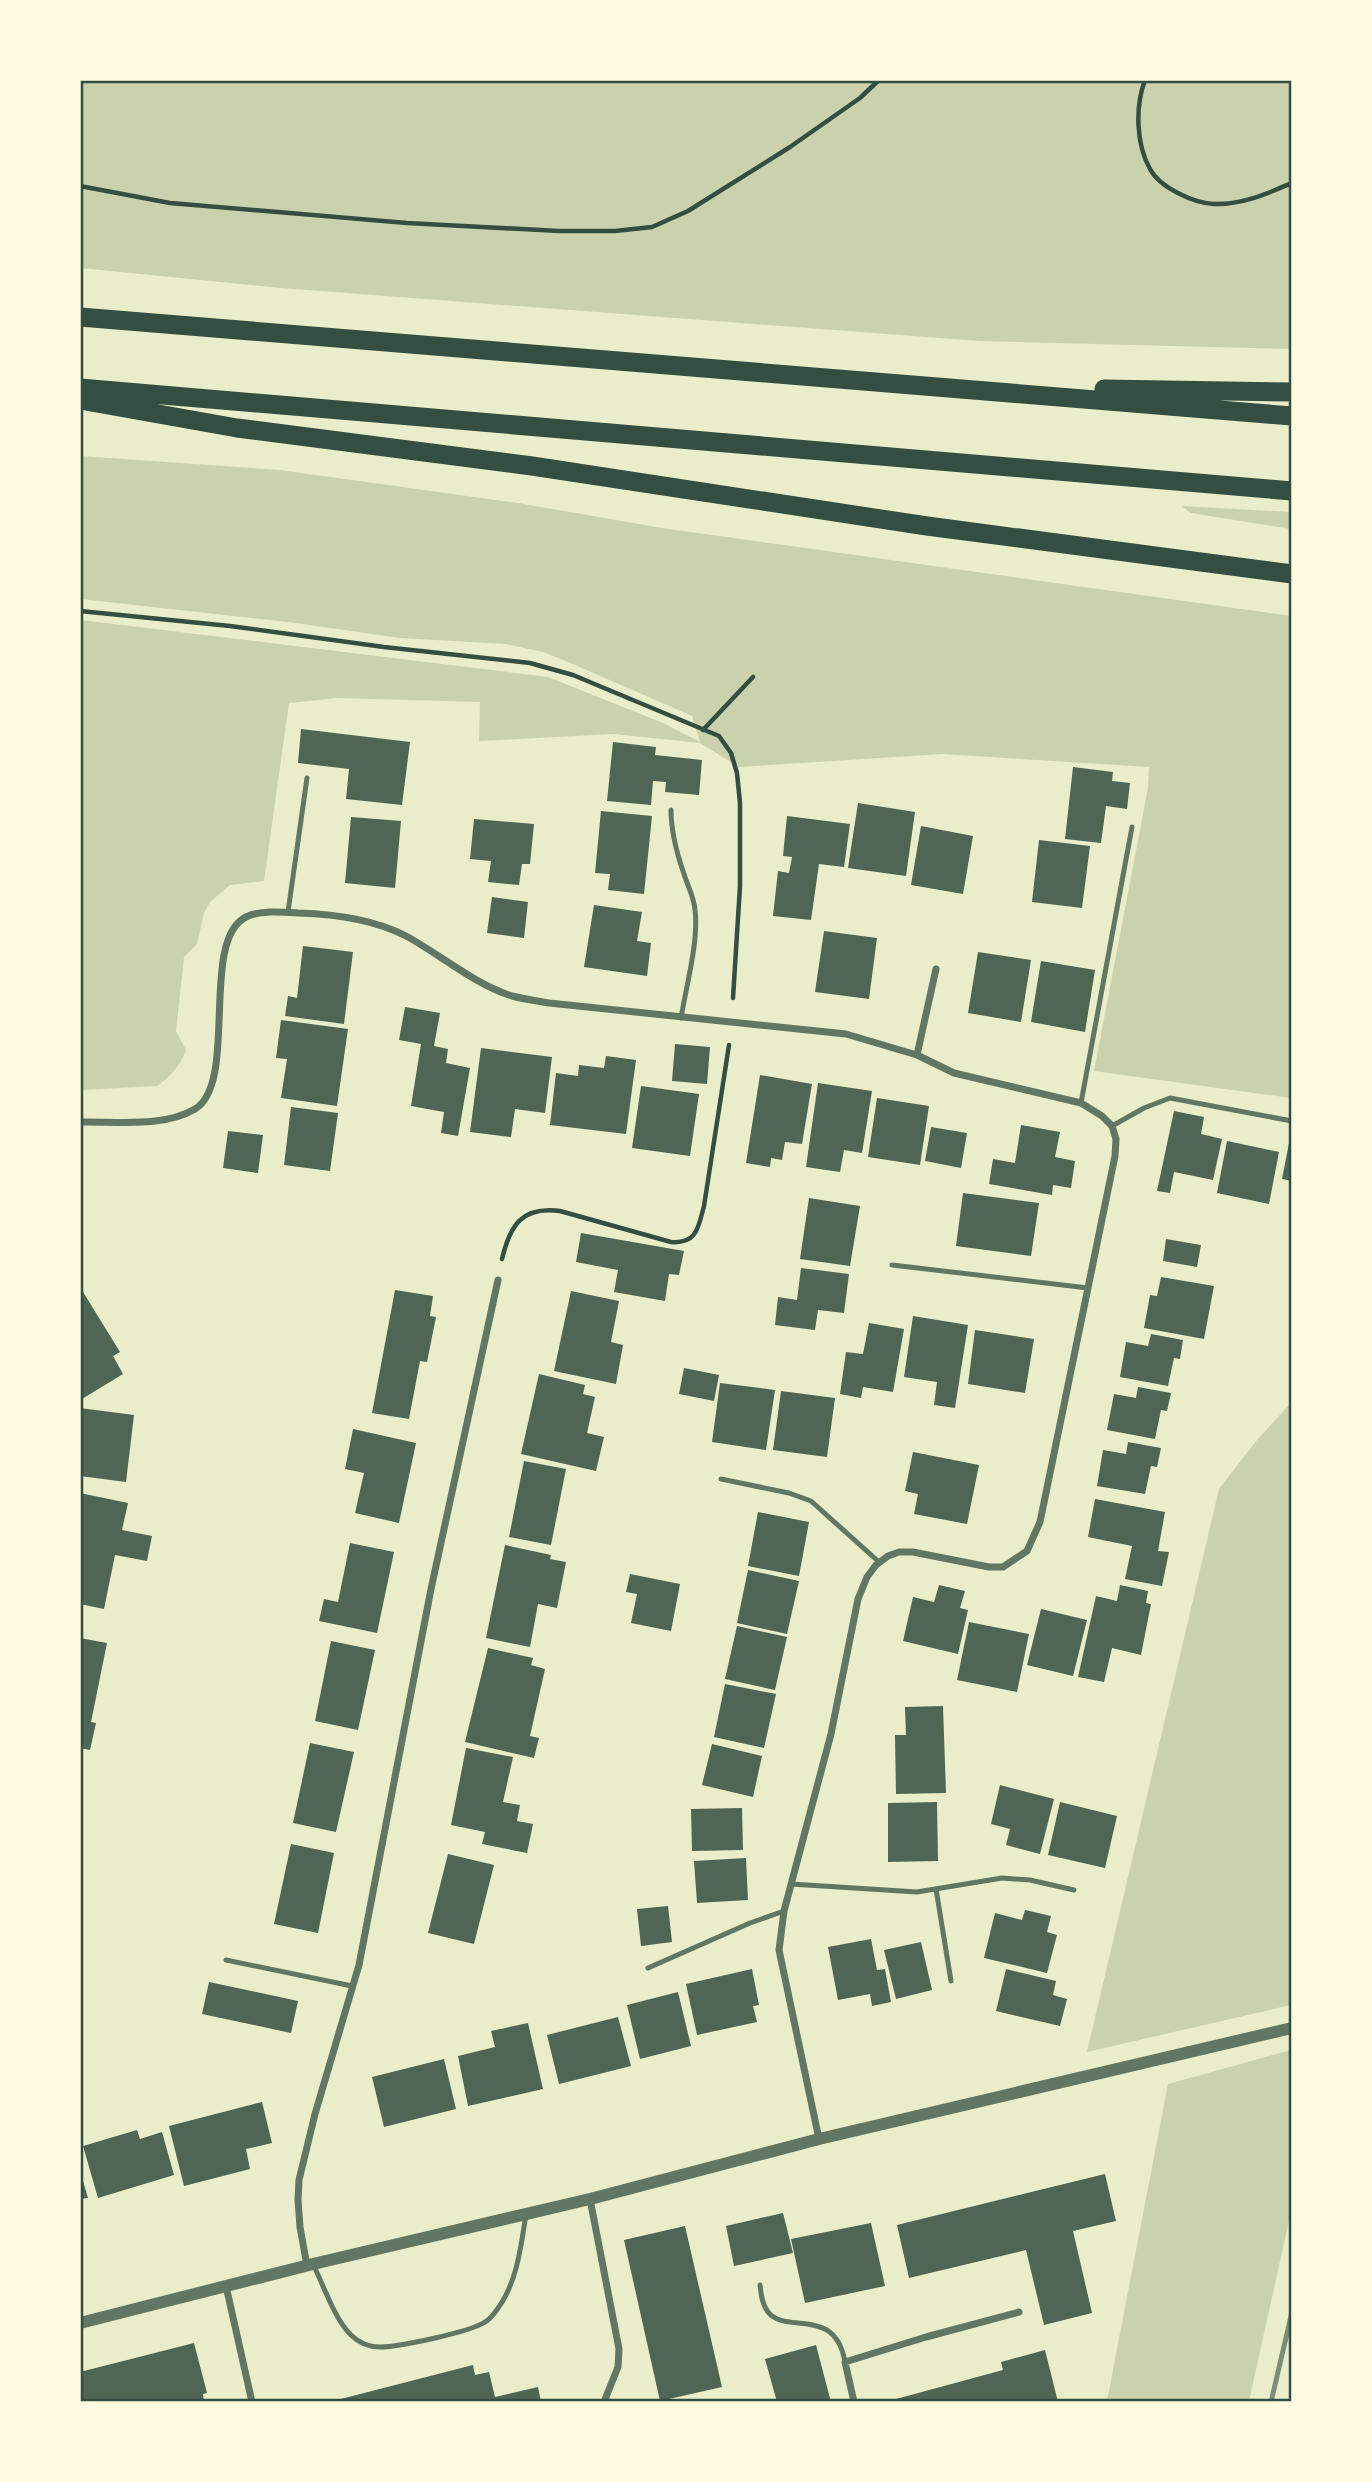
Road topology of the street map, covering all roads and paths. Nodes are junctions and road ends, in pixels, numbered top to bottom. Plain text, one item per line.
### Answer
1 (879, 80) edge
2 (1145, 80) edge
3 (1292, 184) edge
4 (80, 186) edge
5 (80, 317) edge
6 (921, 386) junction
7 (80, 388) edge
8 (1292, 392) edge
9 (80, 400) edge
10 (1292, 416) edge
11 (1292, 491) edge
12 (1292, 574) edge
13 (80, 611) edge
14 (752, 677) dead end
15 (703, 731) junction
16 (307, 778) dead end
17 (671, 810) dead end
18 (1132, 827) dead end
19 (288, 912) junction
20 (936, 969) dead end
21 (681, 1018) junction
22 (731, 1023) junction
23 (917, 1055) junction
24 (1081, 1103) junction
25 (80, 1122) edge
26 (1292, 1122) edge
27 (1112, 1126) junction
28 (892, 1265) dead end
29 (498, 1280) joint
30 (1088, 1288) junction
31 (721, 1479) dead end
32 (879, 1562) junction
33 (791, 1884) junction
34 (936, 1889) junction
35 (1074, 1890) dead end
36 (784, 1911) junction
37 (226, 1960) dead end
38 (648, 1968) dead end
39 (951, 1981) dead end
40 (352, 1986) junction
41 (1292, 2028) edge
42 (819, 2139) junction
43 (590, 2199) junction
44 (526, 2214) junction
45 (310, 2265) junction
46 (760, 2285) dead end
47 (226, 2286) junction
48 (1019, 2312) dead end
49 (80, 2323) edge
50 (845, 2362) junction
51 (252, 2402) edge
52 (604, 2402) edge
53 (854, 2402) edge

1 - 4 path
2 - 3 path
5 - 6 highway
6 - 8 highway
6 - 10 highway
7 - 11 highway
9 - 12 highway
13 - 15 path
14 - 15 path
15 - 22 path
16 - 19 lane
17 - 21 lane
18 - 24 lane
19 - 21 street
19 - 25 street
20 - 23 street
21 - 22 street
22 - 23 street
22 - 29 path
23 - 24 street
24 - 27 street
26 - 27 lane
27 - 30 street
28 - 30 lane
29 - 40 street
30 - 32 street
31 - 32 lane
32 - 33 street
33 - 34 lane
33 - 36 street
34 - 35 lane
34 - 39 lane
36 - 38 lane
36 - 42 street
37 - 40 lane
40 - 45 street
41 - 42 street
42 - 43 street
43 - 44 street
43 - 52 street
44 - 45 street
44 - 45 lane
45 - 47 street
46 - 50 lane
47 - 49 street
47 - 51 street
48 - 50 street
50 - 53 street

